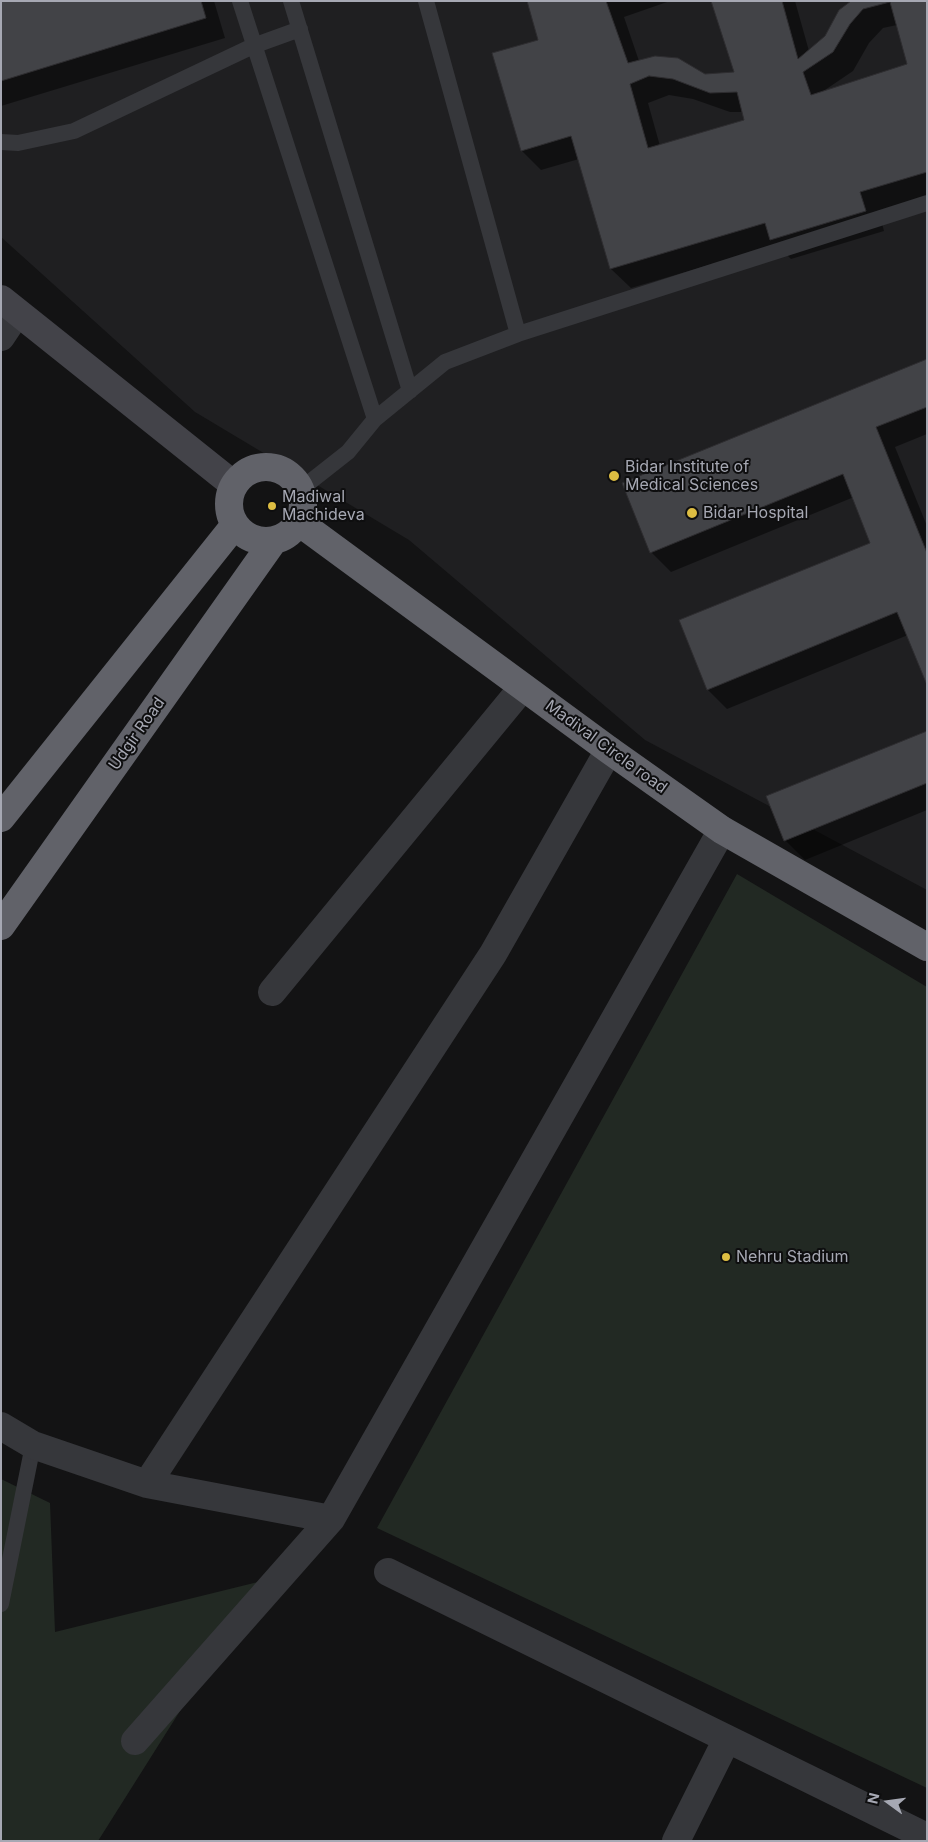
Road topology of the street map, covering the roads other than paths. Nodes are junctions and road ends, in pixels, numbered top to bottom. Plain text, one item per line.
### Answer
1 (240, 1) edge
2 (291, 1) edge
3 (426, 1) edge
4 (300, 29) junction
5 (253, 46) junction
6 (1, 142) edge
7 (927, 202) edge
8 (9, 306) edge
9 (518, 334) junction
10 (1, 337) edge
11 (410, 390) junction
12 (375, 419) junction
13 (234, 485) junction
14 (301, 490) junction
15 (300, 524) junction
16 (234, 526) junction
17 (272, 543) junction
18 (523, 687) junction
19 (609, 750) junction
20 (1, 818) edge
21 (722, 830) junction
22 (1, 926) edge
23 (927, 947) edge
24 (272, 992) dead end
25 (1, 1426) edge
26 (34, 1445) junction
27 (146, 1484) junction
28 (330, 1519) junction
29 (388, 1572) dead end
30 (1, 1604) edge
31 (727, 1739) junction
32 (135, 1741) dead end
33 (927, 1837) edge
34 (676, 1841) edge

1 - 5 lane
2 - 4 lane
3 - 9 lane
4 - 5 lane
4 - 11 lane
5 - 6 lane
5 - 12 lane
7 - 9 lane
8 - 10 street
8 - 13 street
9 - 11 lane
11 - 12 lane
12 - 14 lane
13 - 14 highway
13 - 16 highway
14 - 15 highway
15 - 17 highway
15 - 18 highway, Madival Circle road
16 - 17 highway
16 - 20 highway
17 - 22 highway, Udgir Road
18 - 19 highway, Madival Circle road
18 - 24 street
19 - 21 highway, Madival Circle road
19 - 27 street
21 - 23 highway, Madival Circle road
21 - 28 street
25 - 26 street
26 - 27 street
26 - 30 lane
27 - 28 street
28 - 32 street
29 - 31 street
31 - 33 street
31 - 34 street

